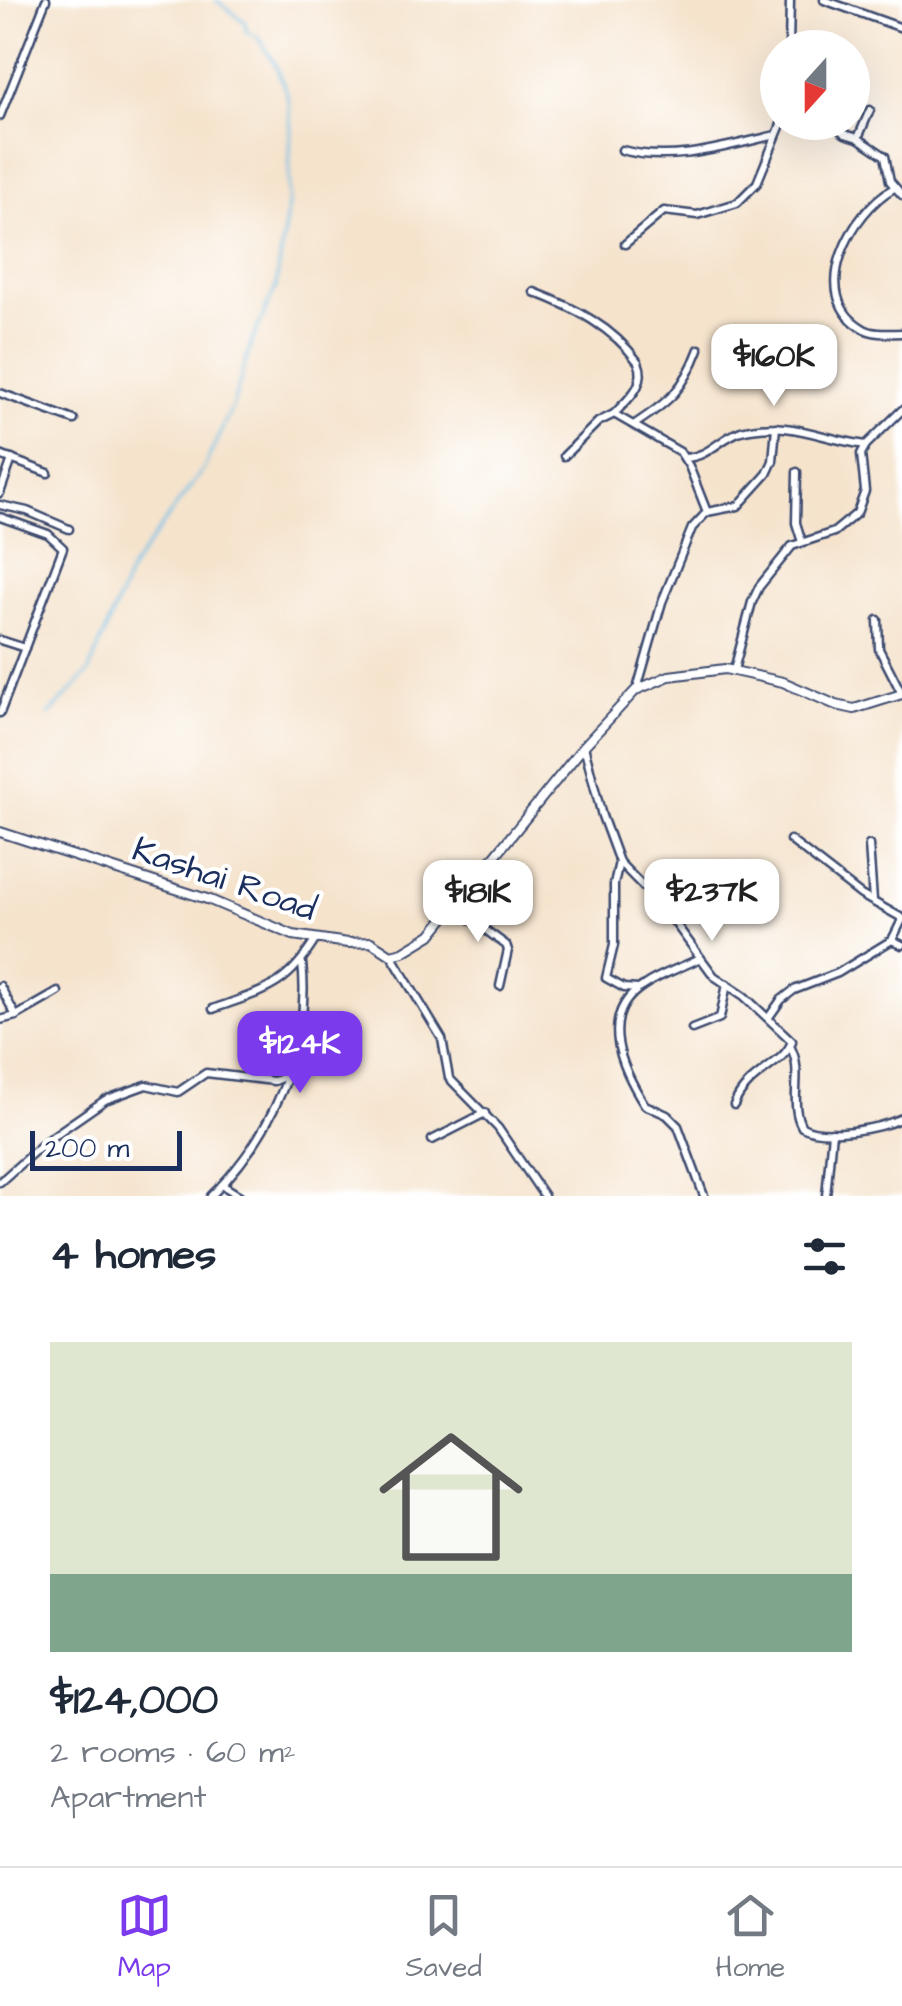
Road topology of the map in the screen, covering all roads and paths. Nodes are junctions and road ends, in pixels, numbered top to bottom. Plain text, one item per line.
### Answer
1 (46, 0) edge
2 (790, 0) edge
3 (824, 0) edge
4 (902, 28) edge
5 (789, 30) edge
6 (0, 116) edge
7 (760, 139) edge
8 (775, 140) edge
9 (861, 140) edge
10 (622, 150) dead end
11 (900, 192) edge
12 (625, 244) dead end
13 (534, 292) dead end
14 (902, 334) edge
15 (698, 349) dead end
16 (0, 393) edge
17 (902, 410) edge
18 (614, 414) junction
19 (74, 420) dead end
20 (634, 424) junction
21 (776, 428) junction
22 (866, 445) junction
23 (0, 455) edge
24 (564, 456) dead end
25 (685, 458) junction
26 (12, 460) junction
27 (797, 472) dead end
28 (48, 473) dead end
29 (0, 493) edge
30 (0, 505) edge
31 (707, 512) junction
32 (0, 517) edge
33 (69, 528) dead end
34 (802, 542) junction
35 (878, 620) dead end
36 (0, 640) edge
37 (25, 648) junction
38 (734, 670) junction
39 (636, 690) junction
40 (902, 694) edge
41 (0, 712) edge
42 (584, 746) junction
43 (0, 832) edge
44 (790, 840) dead end
45 (869, 844) dead end
46 (619, 862) junction
47 (873, 902) junction
48 (452, 906) junction
49 (902, 919) edge
50 (316, 939) junction
51 (892, 940) junction
52 (902, 945) edge
53 (391, 955) junction
54 (700, 958) junction
55 (302, 963) junction
56 (727, 984) junction
57 (0, 986) edge
58 (500, 986) dead end
59 (639, 988) junction
60 (58, 992) dead end
61 (213, 1009) dead end
62 (16, 1016) junction
63 (770, 1017) junction
64 (0, 1020) edge
65 (692, 1029) dead end
66 (791, 1048) junction
67 (289, 1074) junction
68 (734, 1105) dead end
69 (484, 1113) junction
70 (902, 1118) edge
71 (832, 1132) junction
72 (432, 1140) dead end
73 (0, 1182) edge
74 (222, 1186) junction
75 (211, 1196) edge
76 (240, 1196) edge
77 (544, 1196) edge
78 (704, 1196) edge
79 (826, 1196) edge

1 - 6 street
2 - 5 street
3 - 4 street
7 - 10 street
8 - 12 street
9 - 11 street
11 - 14 street
13 - 18 street
15 - 20 street
16 - 19 street
17 - 22 street
18 - 20 street
18 - 24 street
20 - 25 street
21 - 22 street
21 - 25 street
21 - 31 street
22 - 34 street
23 - 26 street
25 - 31 street
26 - 28 street
26 - 29 street
27 - 34 street
30 - 33 street
31 - 39 street
32 - 37 street
34 - 38 street
35 - 40 street
36 - 37 street
37 - 41 street
38 - 39 street
38 - 40 street
39 - 42 street
42 - 46 street
42 - 48 street
43 - 50 street, Kashai Road
44 - 47 street
45 - 47 street
46 - 54 street
46 - 59 street
47 - 49 street
48 - 53 street
48 - 58 street
49 - 51 street
50 - 53 street, Kashai Road
50 - 55 street
51 - 52 street
51 - 63 street
53 - 69 street
54 - 56 street
54 - 59 street
55 - 61 street
55 - 67 street
56 - 63 street
56 - 65 street
57 - 62 street
59 - 78 street
60 - 62 street
62 - 64 street
63 - 66 street
66 - 68 street
66 - 71 street
67 - 73 street
67 - 74 street
69 - 72 street
69 - 77 street
70 - 71 street
71 - 79 street
74 - 75 street
74 - 76 street

